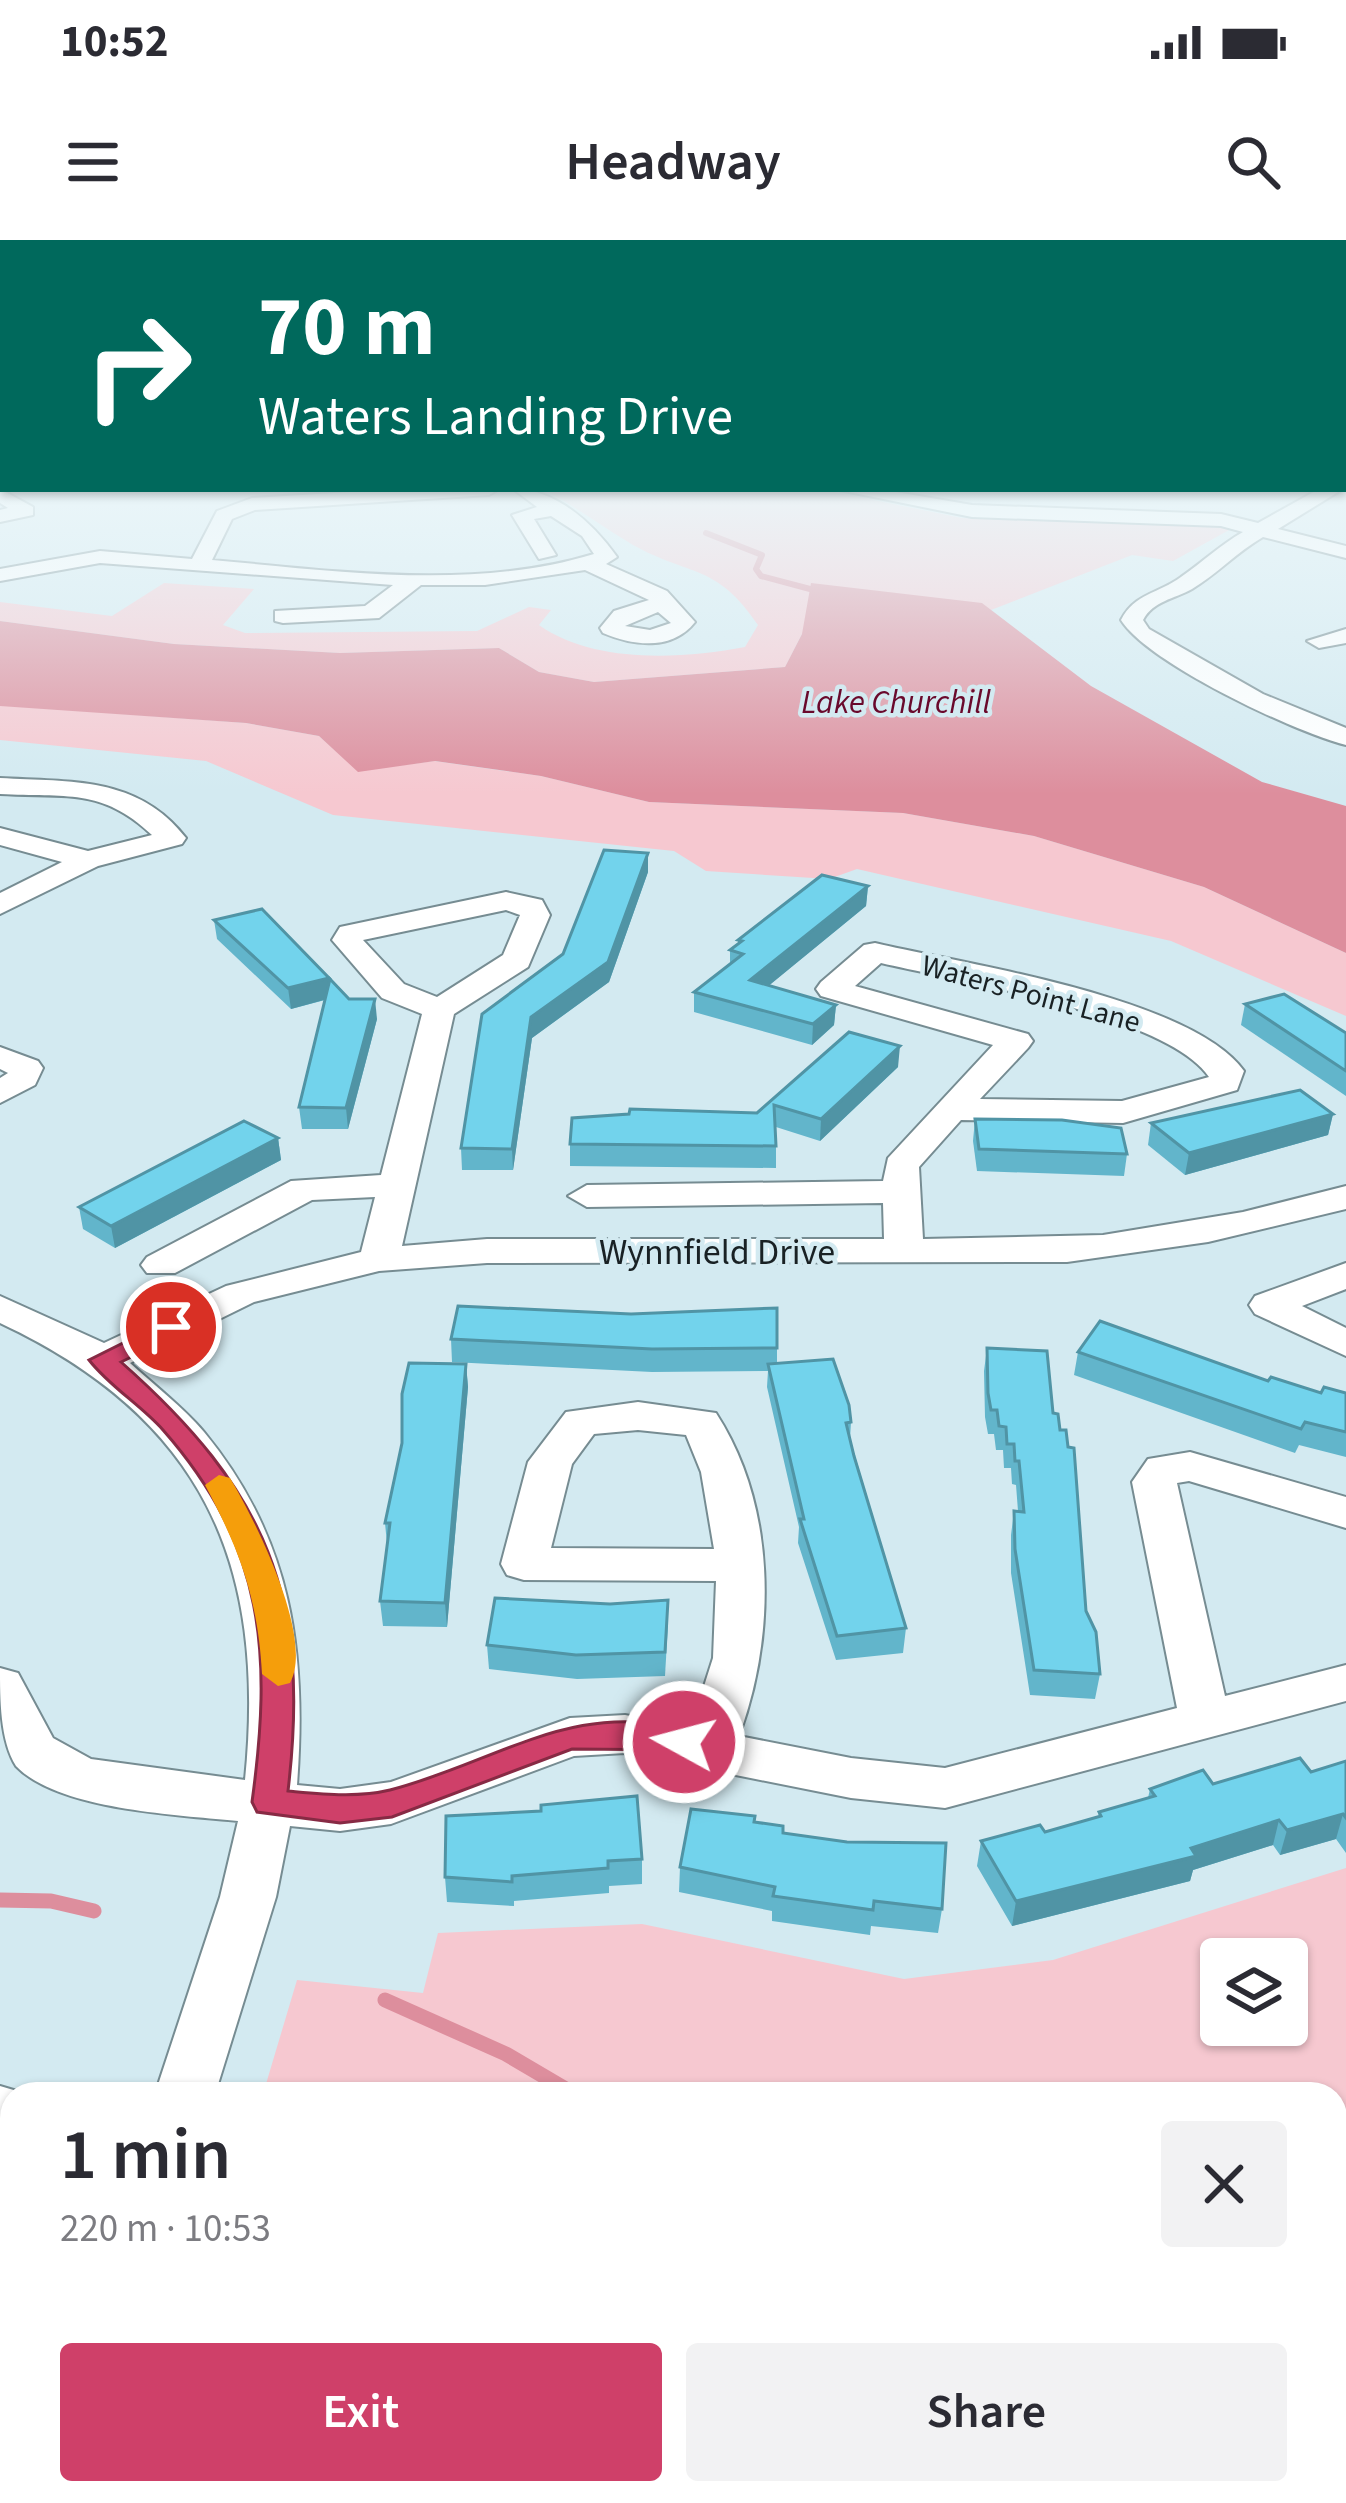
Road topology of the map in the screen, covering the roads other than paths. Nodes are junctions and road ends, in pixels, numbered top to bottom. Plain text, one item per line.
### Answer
1 (40, 584) edge
2 (410, 584) edge
3 (630, 584) edge
4 (1185, 584) edge
5 (56, 587) dead end
6 (661, 604) dead end
7 (283, 616) dead end
8 (1346, 636) edge
9 (1318, 641) dead end
10 (1346, 736) edge
11 (0, 786) edge
12 (0, 836) edge
13 (88, 860) junction
14 (0, 905) edge
15 (1057, 998) junction
16 (440, 1010) junction
17 (1016, 1042) junction
18 (0, 1057) edge
19 (0, 1094) edge
20 (951, 1109) junction
21 (397, 1185) junction
22 (902, 1192) junction
23 (586, 1196) dead end
24 (1346, 1196) edge
25 (904, 1253) junction
26 (379, 1259) junction
27 (161, 1265) dead end
28 (1346, 1275) edge
29 (0, 1308) edge
30 (1346, 1344) edge
31 (103, 1360) junction
32 (1346, 1514) edge
33 (737, 1565) junction
34 (1346, 1683) edge
35 (0, 1686) edge
36 (1205, 1720) junction
37 (710, 1746) junction
38 (269, 1802) junction
39 (188, 2082) edge

1 - 5 street
2 - 7 street
3 - 6 street
4 - 10 street
8 - 9 street
11 - 13 street
12 - 13 street
13 - 14 street
15 - 17 street
15 - 17 street, Waters Point Lane
15 - 20 street, Waters Point Lane
16 - 16 street
16 - 21 street
17 - 20 street, Waters Point Lane
18 - 19 street
20 - 22 street, Waters Point Lane
21 - 26 street
21 - 27 street
22 - 23 street
22 - 25 street, Waters Point Lane
24 - 25 street, Wynnfield Drive
25 - 26 street, Wynnfield Drive
26 - 31 street, Wynnfield Drive
28 - 30 street
29 - 31 street
31 - 38 street
32 - 36 street
33 - 33 street
33 - 37 street
34 - 36 street
35 - 38 street
36 - 37 street
37 - 38 street
38 - 39 street

